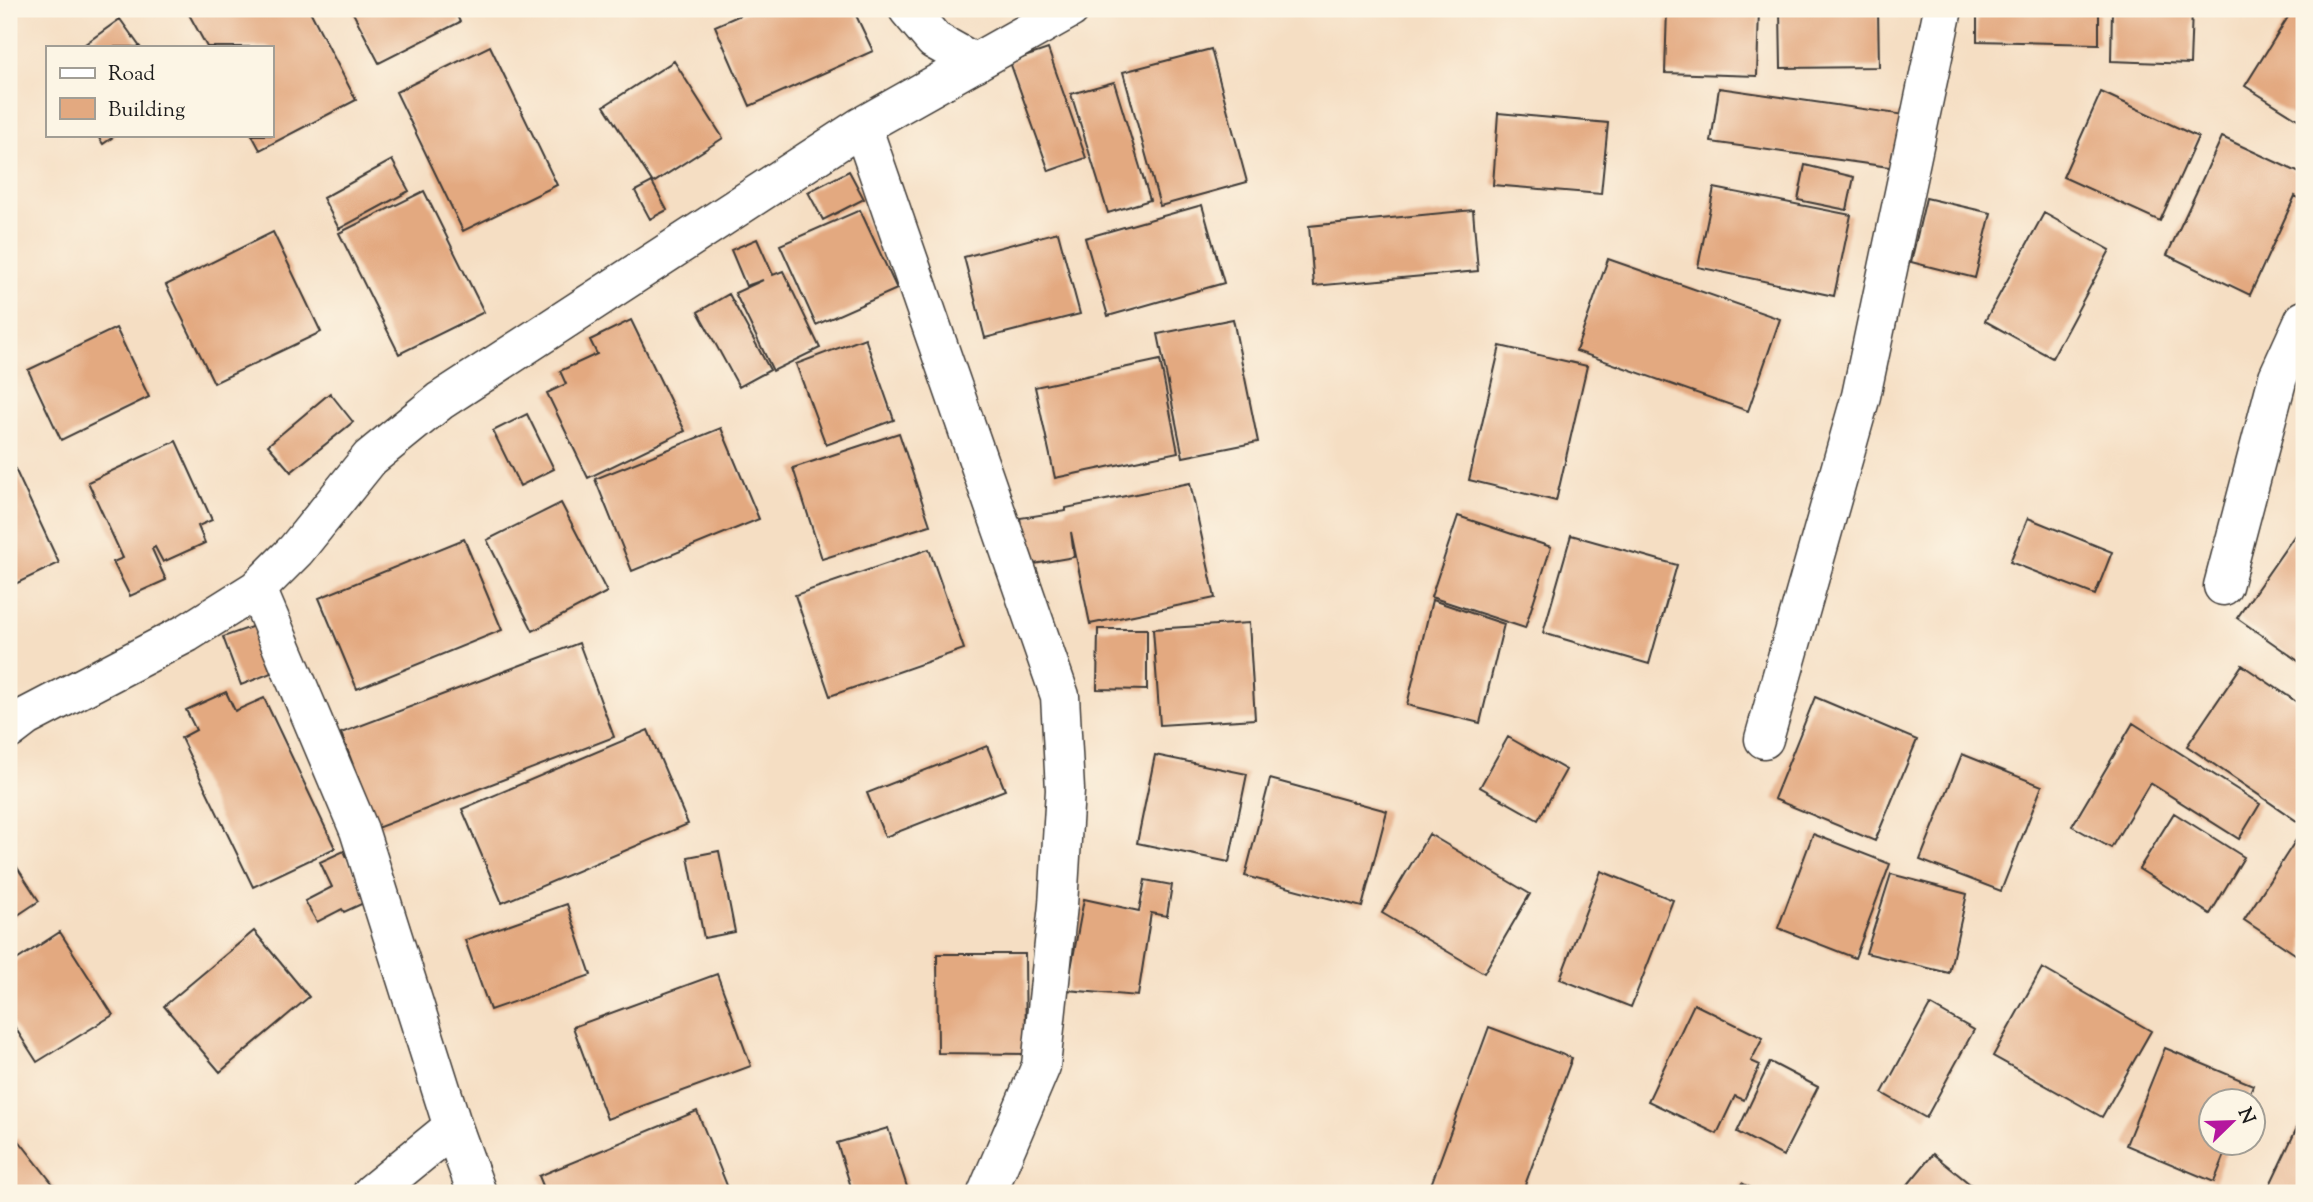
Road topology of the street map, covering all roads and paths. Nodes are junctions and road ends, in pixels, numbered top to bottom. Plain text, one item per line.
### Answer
1 (908, 9) edge
2 (1070, 9) edge
3 (1943, 9) edge
4 (975, 63) junction
5 (862, 126) junction
6 (2304, 320) edge
7 (2223, 586) dead end
8 (257, 589) junction
9 (9, 730) edge
10 (1764, 739) dead end
11 (453, 1127) junction
12 (372, 1193) edge
13 (477, 1193) edge
14 (987, 1193) edge

1 - 4 street
2 - 4 street
3 - 10 street
4 - 5 street
5 - 8 street
5 - 14 street
6 - 7 street
8 - 9 street
8 - 11 street
11 - 12 street
11 - 13 street

